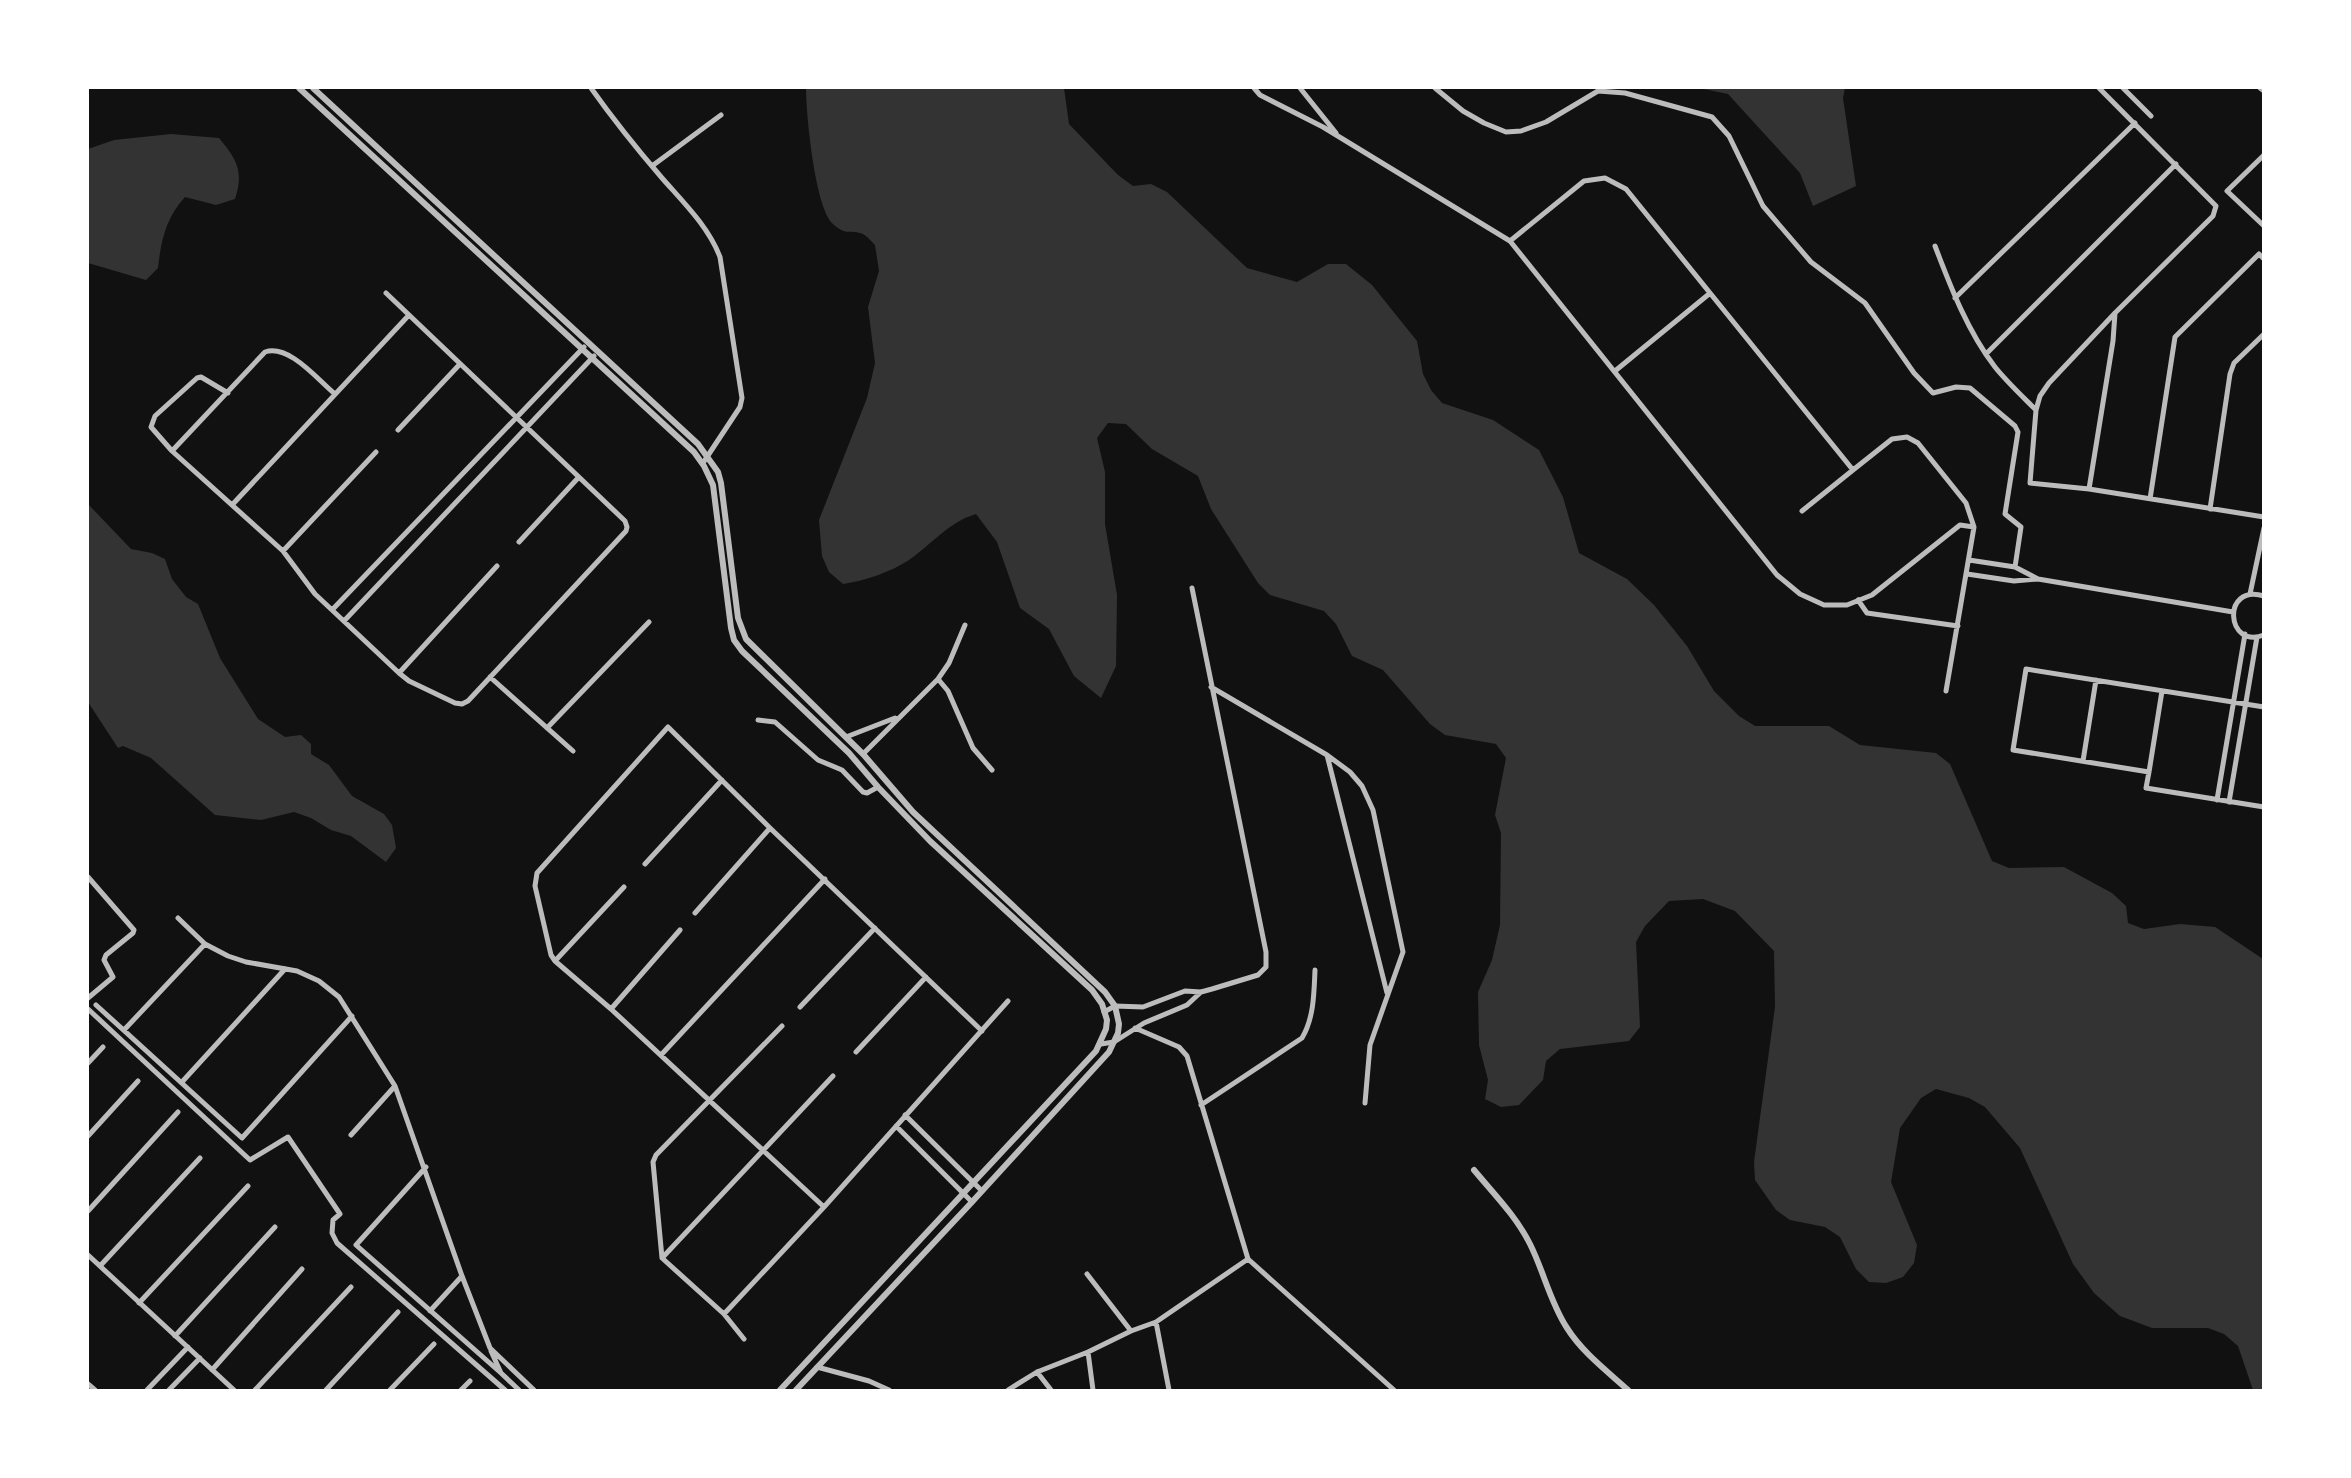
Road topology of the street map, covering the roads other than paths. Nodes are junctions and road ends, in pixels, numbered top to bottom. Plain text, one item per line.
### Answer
1 (299, 88) edge
2 (313, 88) edge
3 (591, 88) edge
4 (1254, 88) edge
5 (1300, 88) edge
6 (1435, 88) edge
7 (2099, 88) edge
8 (2123, 88) edge
9 (721, 115) dead end
10 (2151, 116) dead end
11 (2135, 123) junction
12 (1340, 138) junction
13 (2263, 155) edge
14 (2176, 164) junction
15 (652, 166) junction
16 (2263, 226) edge
17 (1510, 241) junction
18 (1935, 247) dead end
19 (2261, 256) edge
20 (386, 293) dead end
21 (1709, 294) junction
22 (1955, 298) junction
23 (2115, 313) junction
24 (409, 315) junction
25 (2263, 334) edge
26 (589, 341) junction
27 (582, 349) junction
28 (599, 350) junction
29 (1986, 354) junction
30 (592, 357) junction
31 (460, 364) junction
32 (1615, 371) junction
33 (228, 393) junction
34 (335, 394) junction
35 (2036, 410) junction
36 (516, 418) junction
37 (526, 428) junction
38 (397, 430) dead end
39 (172, 451) junction
40 (376, 452) dead end
41 (708, 456) junction
42 (703, 463) junction
43 (1853, 470) junction
44 (578, 478) junction
45 (2089, 489) junction
46 (444, 494) junction
47 (2150, 499) junction
48 (455, 504) junction
49 (232, 505) junction
50 (2210, 509) junction
51 (1802, 511) dead end
52 (2263, 517) edge
53 (1974, 527) junction
54 (2263, 528) edge
55 (519, 542) dead end
56 (283, 551) junction
57 (1969, 560) junction
58 (497, 566) dead end
59 (2015, 567) junction
60 (1967, 574) junction
61 (2038, 579) junction
62 (1192, 588) dead end
63 (2250, 594) junction
64 (2263, 594) edge
65 (1858, 600) junction
66 (332, 610) junction
67 (2233, 612) junction
68 (344, 621) junction
69 (649, 622) dead end
70 (965, 625) dead end
71 (1958, 626) junction
72 (2245, 635) junction
73 (2260, 636) edge
74 (399, 673) junction
75 (490, 677) junction
76 (938, 679) junction
77 (2096, 681) junction
78 (1211, 687) junction
79 (1946, 691) dead end
80 (2162, 691) junction
81 (2233, 702) junction
82 (2246, 704) junction
83 (2263, 707) edge
84 (898, 718) junction
85 (758, 720) dead end
86 (547, 728) junction
87 (846, 737) junction
88 (573, 751) dead end
89 (863, 754) junction
90 (1327, 755) junction
91 (2083, 761) junction
92 (992, 770) dead end
93 (2148, 772) junction
94 (722, 780) junction
95 (878, 787) junction
96 (2217, 800) junction
97 (2230, 802) junction
98 (2263, 807) edge
99 (770, 828) junction
100 (645, 864) dead end
101 (88, 877) edge
102 (825, 879) junction
103 (624, 887) dead end
104 (695, 913) dead end
105 (178, 918) dead end
106 (875, 928) junction
107 (680, 930) dead end
108 (205, 944) junction
109 (555, 961) junction
110 (285, 968) junction
111 (1315, 970) dead end
112 (926, 977) junction
113 (1201, 992) junction
114 (1387, 995) junction
115 (88, 998) edge
116 (1008, 1001) dead end
117 (96, 1004) dead end
118 (1115, 1006) junction
119 (800, 1007) dead end
120 (88, 1009) edge
121 (611, 1009) junction
122 (1104, 1012) junction
123 (352, 1016) junction
124 (782, 1026) dead end
125 (1135, 1028) junction
126 (124, 1030) junction
127 (982, 1031) junction
128 (1114, 1042) junction
129 (1101, 1044) junction
130 (103, 1047) dead end
131 (856, 1052) dead end
132 (661, 1055) junction
133 (88, 1063) edge
134 (833, 1076) dead end
135 (138, 1081) dead end
136 (182, 1082) junction
137 (396, 1086) junction
138 (710, 1101) junction
139 (1365, 1103) dead end
140 (1201, 1105) junction
141 (178, 1112) dead end
142 (905, 1115) junction
143 (896, 1126) junction
144 (351, 1135) dead end
145 (88, 1136) edge
146 (763, 1150) junction
147 (200, 1158) dead end
148 (426, 1167) junction
149 (1475, 1170) dead end
150 (973, 1181) junction
151 (248, 1186) dead end
152 (982, 1191) junction
153 (963, 1193) junction
154 (972, 1202) junction
155 (824, 1207) junction
156 (88, 1211) edge
157 (275, 1227) dead end
158 (88, 1255) edge
159 (662, 1258) junction
160 (1248, 1259) junction
161 (100, 1266) junction
162 (302, 1269) dead end
163 (1087, 1274) dead end
164 (462, 1276) junction
165 (351, 1287) dead end
166 (139, 1303) junction
167 (430, 1311) junction
168 (398, 1312) dead end
169 (724, 1314) junction
170 (1156, 1322) junction
171 (1131, 1331) junction
172 (175, 1336) junction
173 (744, 1339) dead end
174 (434, 1344) dead end
175 (187, 1347) junction
176 (490, 1348) junction
177 (1088, 1352) junction
178 (200, 1358) junction
179 (817, 1367) junction
180 (212, 1370) junction
181 (1037, 1372) junction
182 (501, 1373) junction
183 (470, 1381) dead end
184 (88, 1384) edge
185 (95, 1391) edge
186 (147, 1391) edge
187 (169, 1391) edge
188 (234, 1391) edge
189 (256, 1391) edge
190 (326, 1391) edge
191 (390, 1391) edge
192 (461, 1391) edge
193 (505, 1391) edge
194 (519, 1391) edge
195 (534, 1391) edge
196 (780, 1391) edge
197 (796, 1391) edge
198 (890, 1391) edge
199 (1008, 1391) edge
200 (1051, 1391) edge
201 (1093, 1391) edge
202 (1169, 1391) edge
203 (1394, 1391) edge
204 (1628, 1391) edge

1 - 27 street
2 - 26 street
3 - 15 street
4 - 12 street
5 - 12 street
6 - 59 street
7 - 11 street
8 - 10 street
9 - 15 street
11 - 14 street
11 - 22 street
12 - 17 street
13 - 16 street
14 - 23 street
14 - 29 street
15 - 41 street
17 - 21 street
17 - 32 street
18 - 22 street
19 - 47 street
20 - 24 street
21 - 32 street
21 - 43 street
22 - 29 street
23 - 35 street
23 - 45 street
24 - 31 street
24 - 34 street
25 - 50 street
26 - 27 street
26 - 28 street
27 - 30 street
27 - 36 street
28 - 30 street
28 - 41 street
29 - 35 street
30 - 37 street
30 - 42 street
31 - 36 street
31 - 38 street
32 - 65 street
33 - 34 street
33 - 39 street
33 - 39 street
34 - 49 street
35 - 45 street
36 - 37 street
36 - 46 street
37 - 44 street
37 - 48 street
39 - 49 street
40 - 56 street
41 - 42 street
41 - 87 street
42 - 95 street
43 - 51 street
43 - 53 street
44 - 55 street
44 - 75 street
45 - 47 street
46 - 48 street
46 - 66 street
47 - 50 street
48 - 68 street
49 - 56 street
50 - 52 street
53 - 57 street
53 - 65 street
54 - 63 street
56 - 66 street
57 - 59 street
57 - 60 street
58 - 74 street
59 - 61 street
60 - 61 street
60 - 71 street
61 - 67 street
62 - 78 street
63 - 64 street
63 - 67 street
65 - 71 street
66 - 68 street
67 - 72 street
68 - 74 street
69 - 86 street
70 - 76 street
71 - 79 street
72 - 73 street
72 - 81 street
73 - 82 street
74 - 75 street
75 - 86 street
76 - 84 street
76 - 92 street
77 - 80 street
77 - 91 street
77 - 91 street
78 - 90 street
78 - 113 street
80 - 81 street
80 - 93 street
81 - 82 street
81 - 96 street
82 - 83 street
82 - 97 street
84 - 87 street
84 - 89 street
85 - 95 street
86 - 88 street
87 - 89 street
89 - 118 street
90 - 114 street
90 - 114 street
91 - 93 street
93 - 96 street
94 - 99 street
94 - 100 street
94 - 109 street
95 - 122 street
96 - 97 street
97 - 98 street
99 - 102 street
99 - 104 street
101 - 115 street
102 - 106 street
102 - 132 street
103 - 109 street
105 - 108 street
106 - 112 street
106 - 119 street
107 - 121 street
108 - 110 street
108 - 126 street
109 - 121 street
110 - 123 street
110 - 136 street
111 - 140 street
112 - 127 street
112 - 131 street
113 - 118 street
113 - 125 street
114 - 139 street
116 - 127 street
117 - 126 street
118 - 122 street
118 - 128 street
120 - 193 street
121 - 132 street
122 - 129 street
123 - 136 street
123 - 137 street
124 - 138 street
125 - 128 street
125 - 140 street
126 - 136 street
127 - 142 street
128 - 129 street
128 - 152 street
129 - 150 street
130 - 133 street
132 - 138 street
134 - 146 street
135 - 145 street
137 - 144 street
137 - 148 street
138 - 146 street
138 - 159 street
140 - 160 street
141 - 156 street
142 - 143 street
142 - 150 street
143 - 153 street
143 - 155 street
146 - 155 street
146 - 159 street
147 - 161 street
148 - 164 street
148 - 167 street
149 - 204 street
150 - 152 street
150 - 153 street
151 - 166 street
152 - 154 street
153 - 154 street
153 - 196 street
154 - 179 street
155 - 169 street
157 - 172 street
158 - 161 street
159 - 169 street
160 - 170 street
160 - 203 street
161 - 166 street
162 - 180 street
163 - 171 street
164 - 167 street
164 - 176 street
165 - 189 street
166 - 172 street
167 - 182 street
168 - 190 street
169 - 173 street
170 - 171 street
170 - 202 street
171 - 177 street
172 - 175 street
174 - 191 street
175 - 178 street
175 - 186 street
176 - 182 street
176 - 195 street
177 - 181 street
177 - 201 street
178 - 180 street
178 - 187 street
179 - 197 street
179 - 198 street
180 - 188 street
181 - 199 street
181 - 200 street
182 - 194 street
183 - 192 street
184 - 185 street

